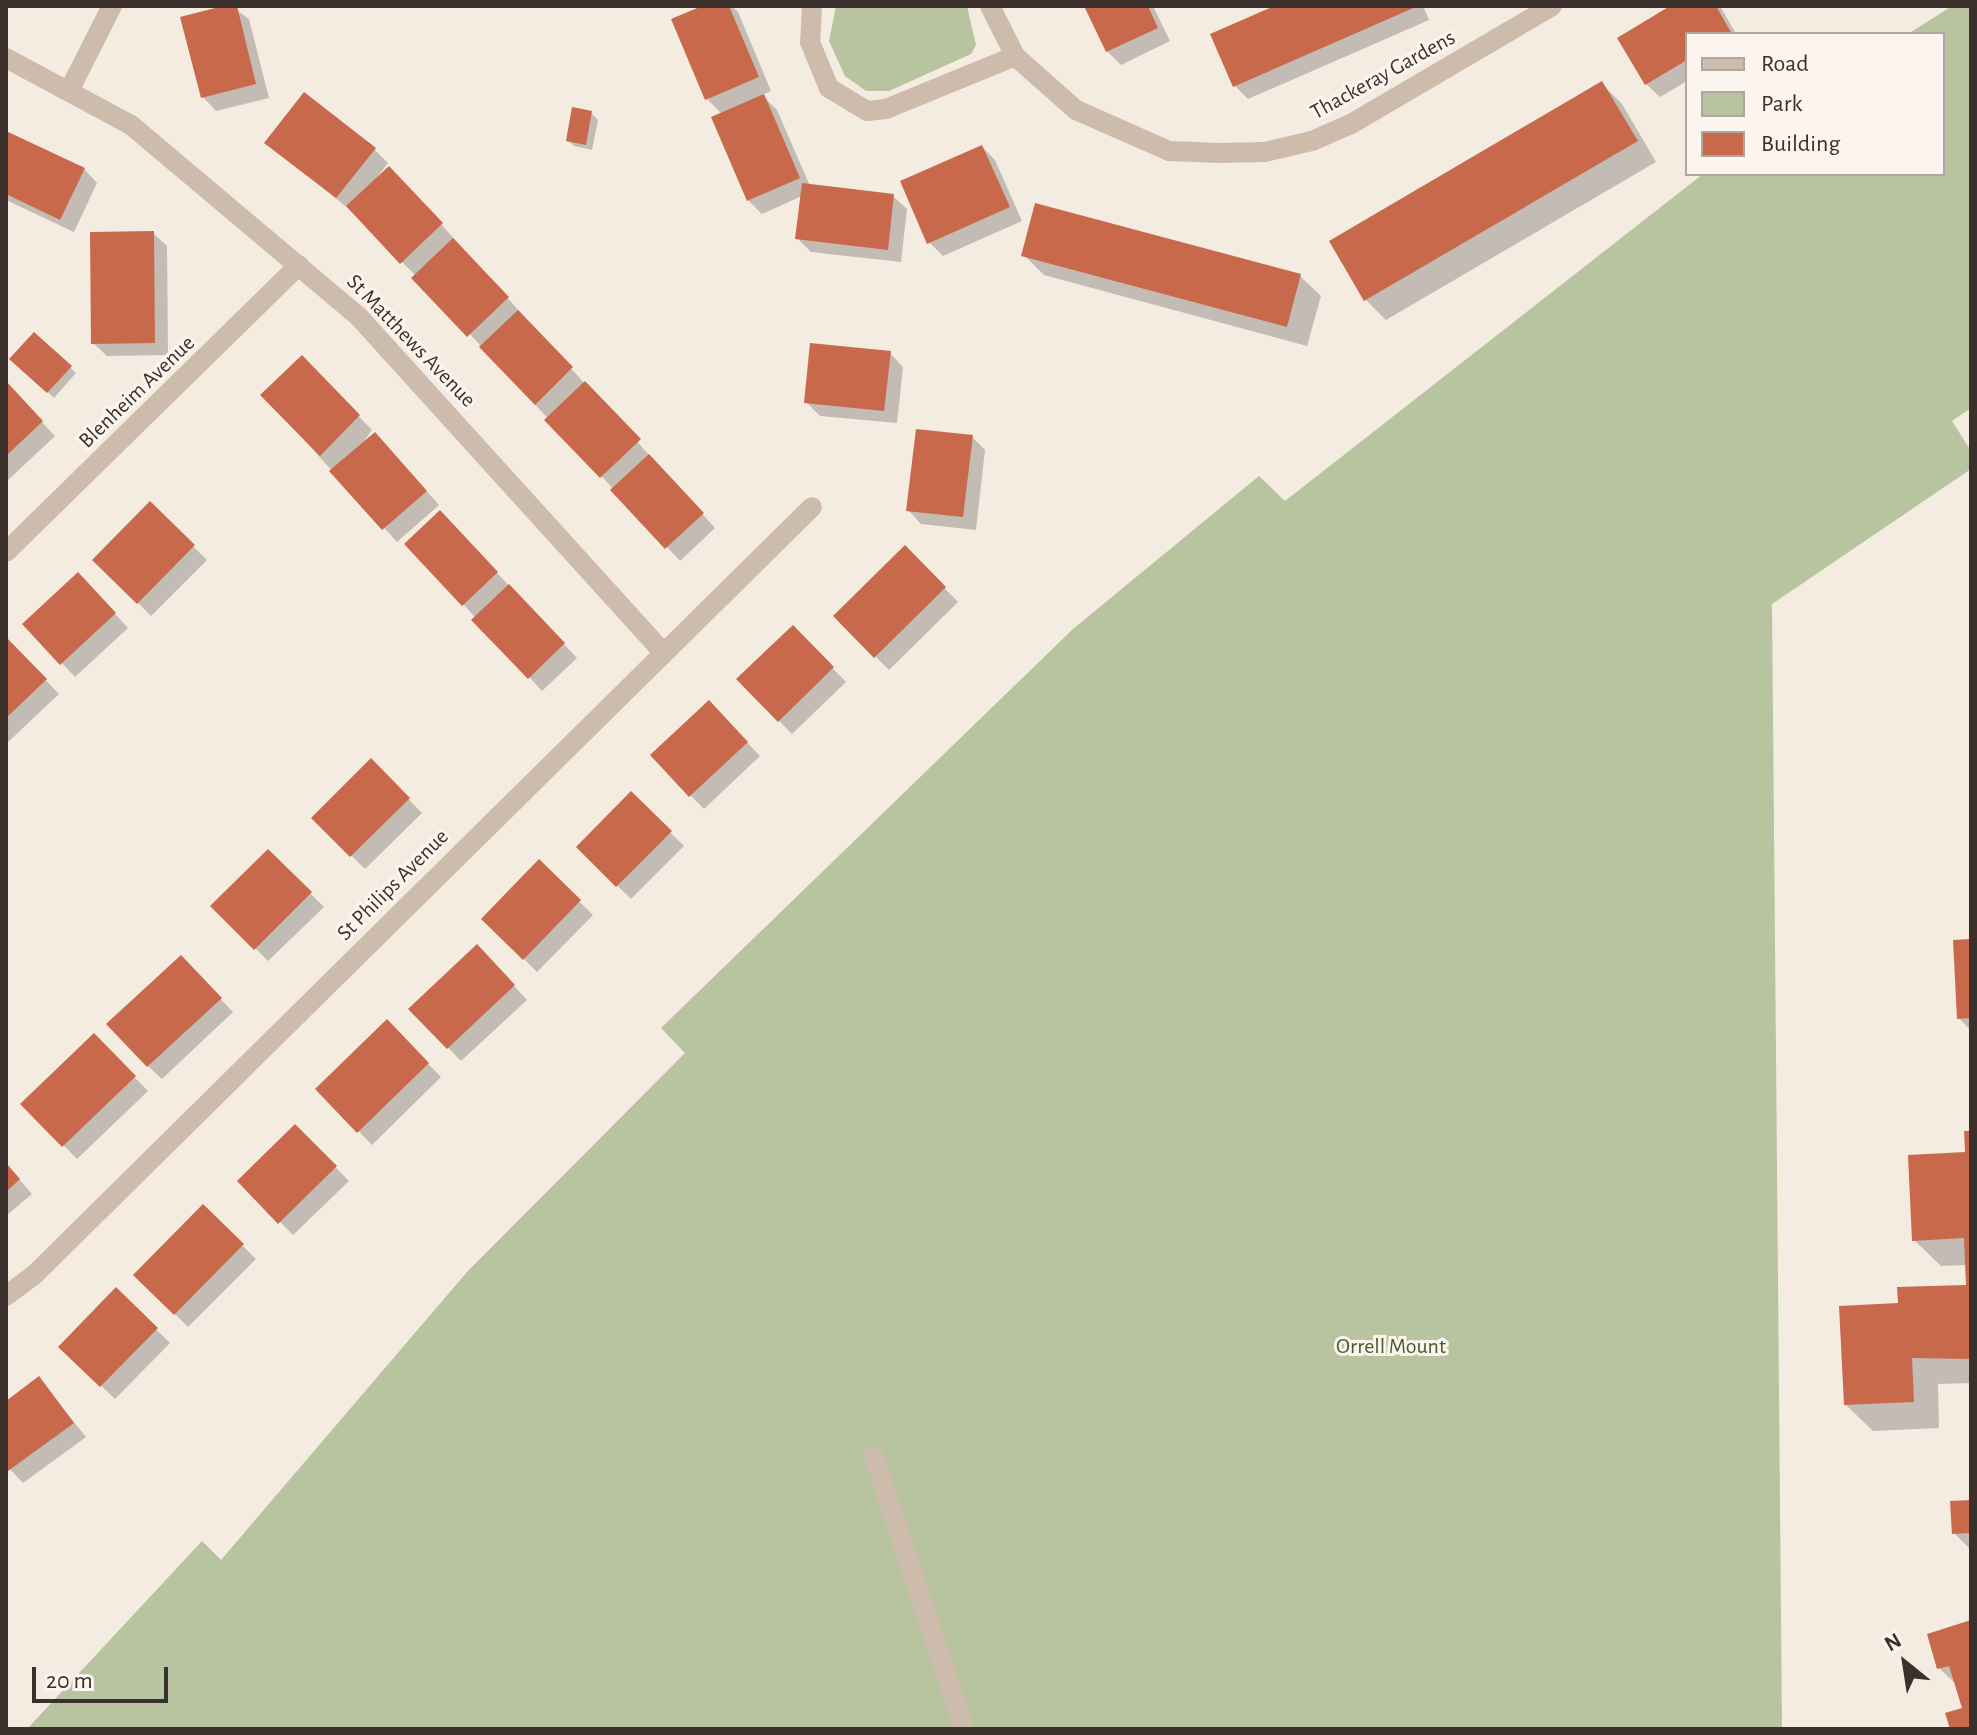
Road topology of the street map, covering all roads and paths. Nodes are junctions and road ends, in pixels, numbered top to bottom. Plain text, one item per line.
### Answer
1 (112, 6) edge
2 (812, 6) edge
3 (990, 6) edge
4 (1552, 6) edge
5 (1015, 56) junction
6 (6, 58) edge
7 (70, 89) junction
8 (299, 265) junction
9 (812, 507) dead end
10 (6, 552) edge
11 (662, 651) junction
12 (6, 1296) edge
13 (874, 1456) dead end
14 (964, 1729) edge

1 - 7 street
2 - 5 street
3 - 5 street, Thackeray Gardens
4 - 5 street, Thackeray Gardens
6 - 7 street, St Matthews Avenue
7 - 8 street, St Matthews Avenue
8 - 10 street, Blenheim Avenue
8 - 11 street, St Matthews Avenue
9 - 11 street, St Philips Avenue
11 - 12 street, St Philips Avenue
13 - 14 street

